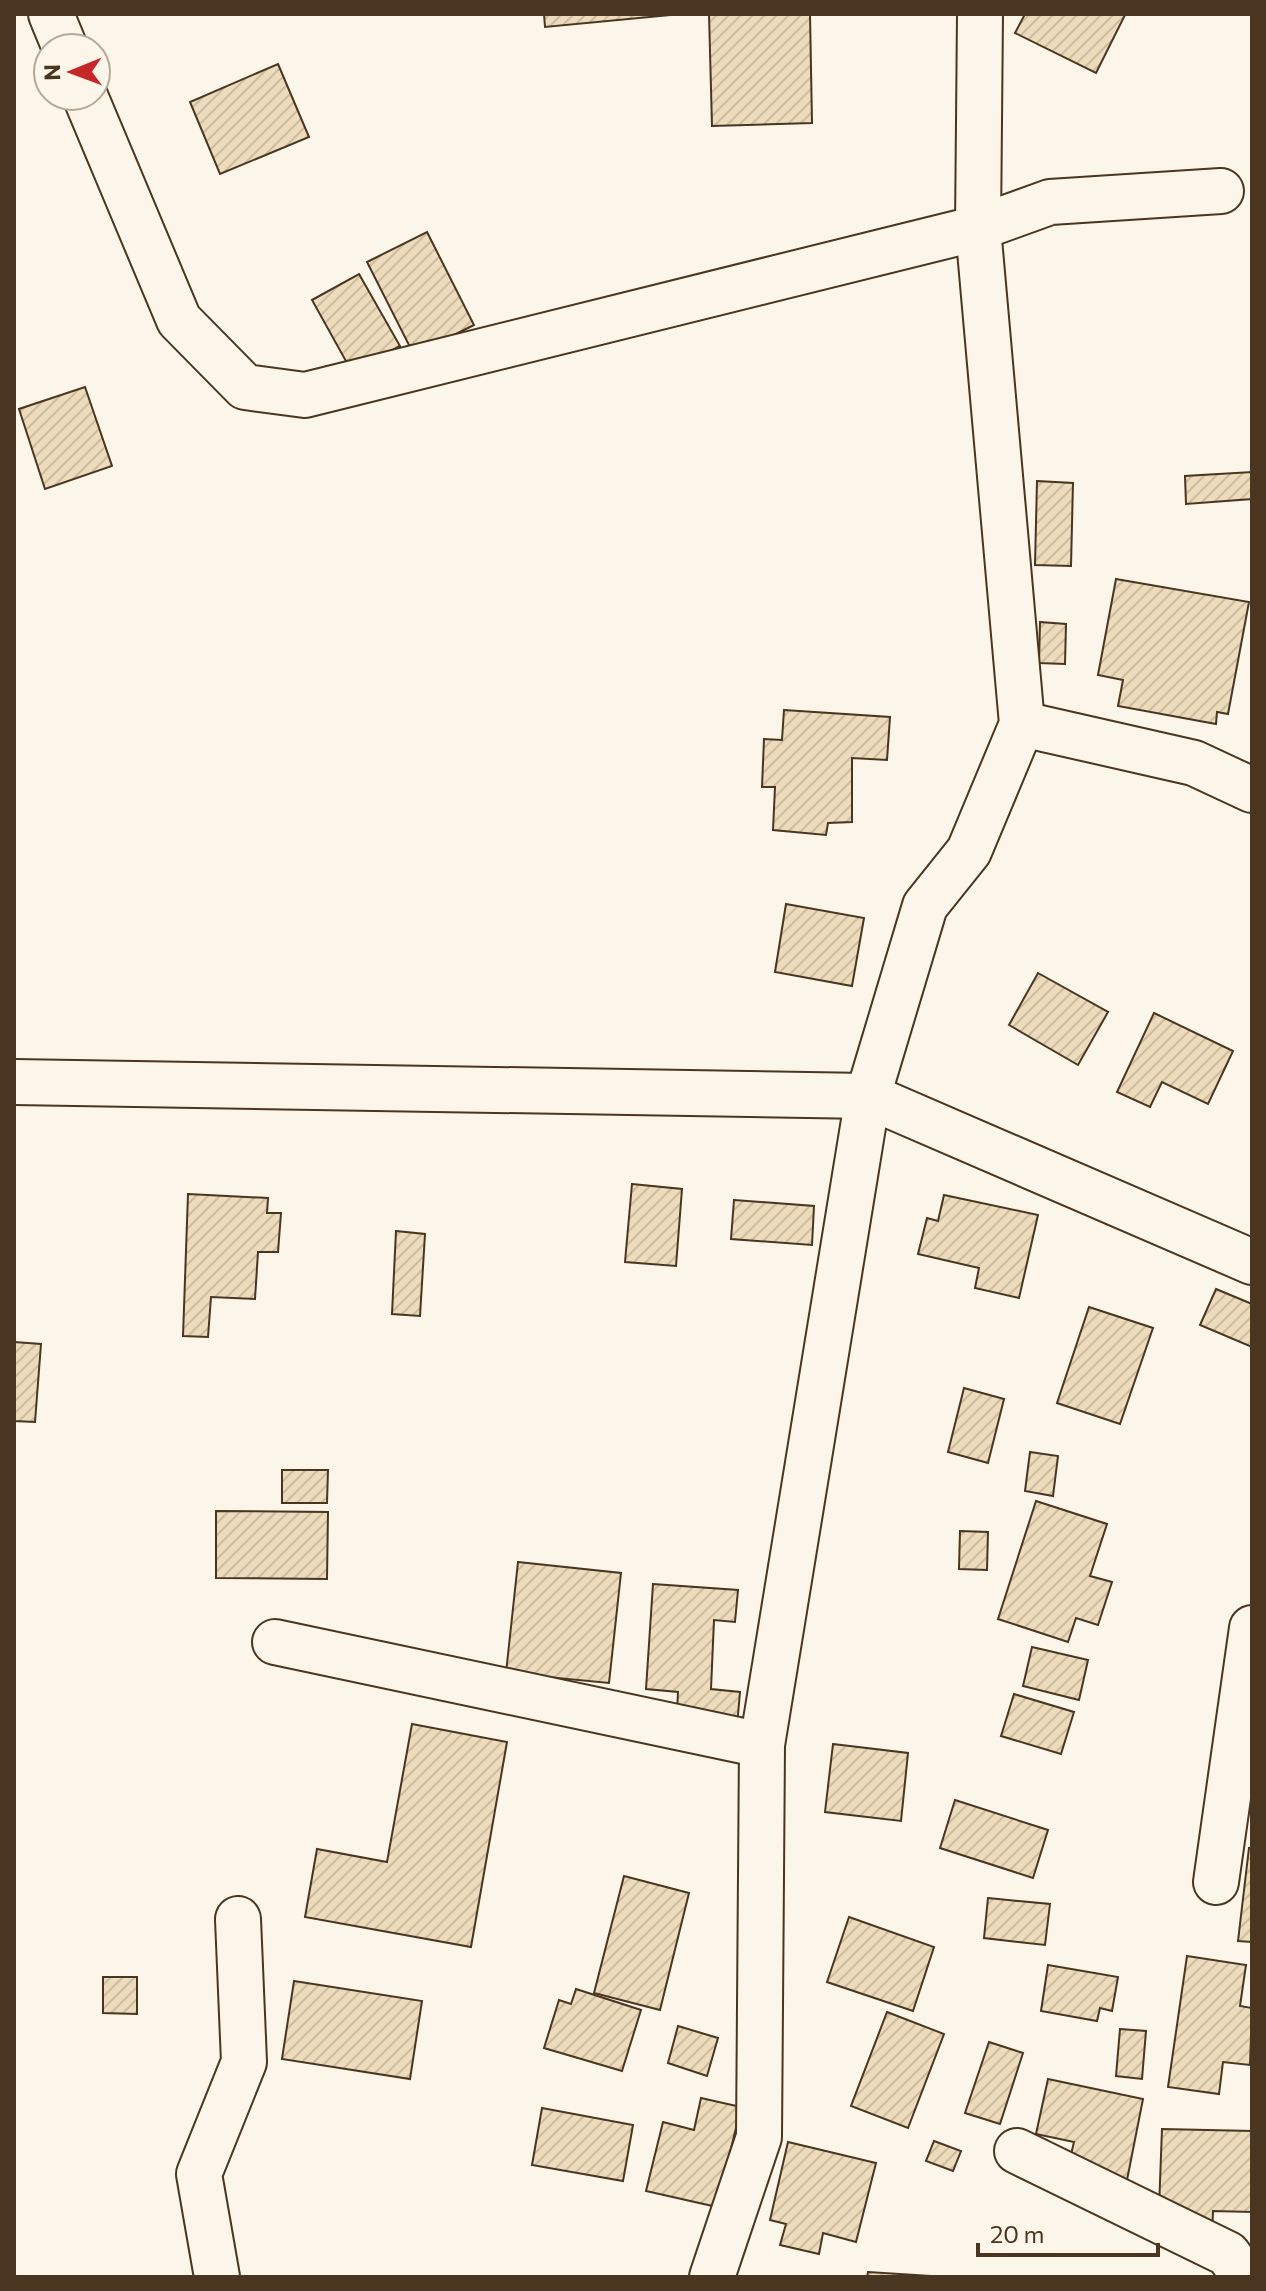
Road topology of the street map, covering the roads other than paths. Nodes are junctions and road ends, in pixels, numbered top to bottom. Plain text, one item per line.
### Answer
1 (980, 14) edge
2 (92, 112) edge
3 (1221, 191) dead end
4 (978, 228) junction
5 (1022, 724) junction
6 (1252, 790) edge
7 (14, 1082) edge
8 (868, 1096) junction
9 (1252, 1262) edge
10 (1252, 1628) edge
11 (275, 1642) dead end
12 (762, 1745) junction
13 (1216, 1882) dead end
14 (238, 1919) dead end
15 (1017, 2151) dead end
16 (217, 2277) edge
17 (712, 2277) edge
18 (1244, 2277) edge

1 - 4 street
2 - 4 street
3 - 4 street
4 - 5 street
5 - 6 street
5 - 8 street
7 - 8 street
8 - 9 street
8 - 12 street
10 - 13 street
11 - 12 street
12 - 17 street
14 - 16 street
15 - 18 street

